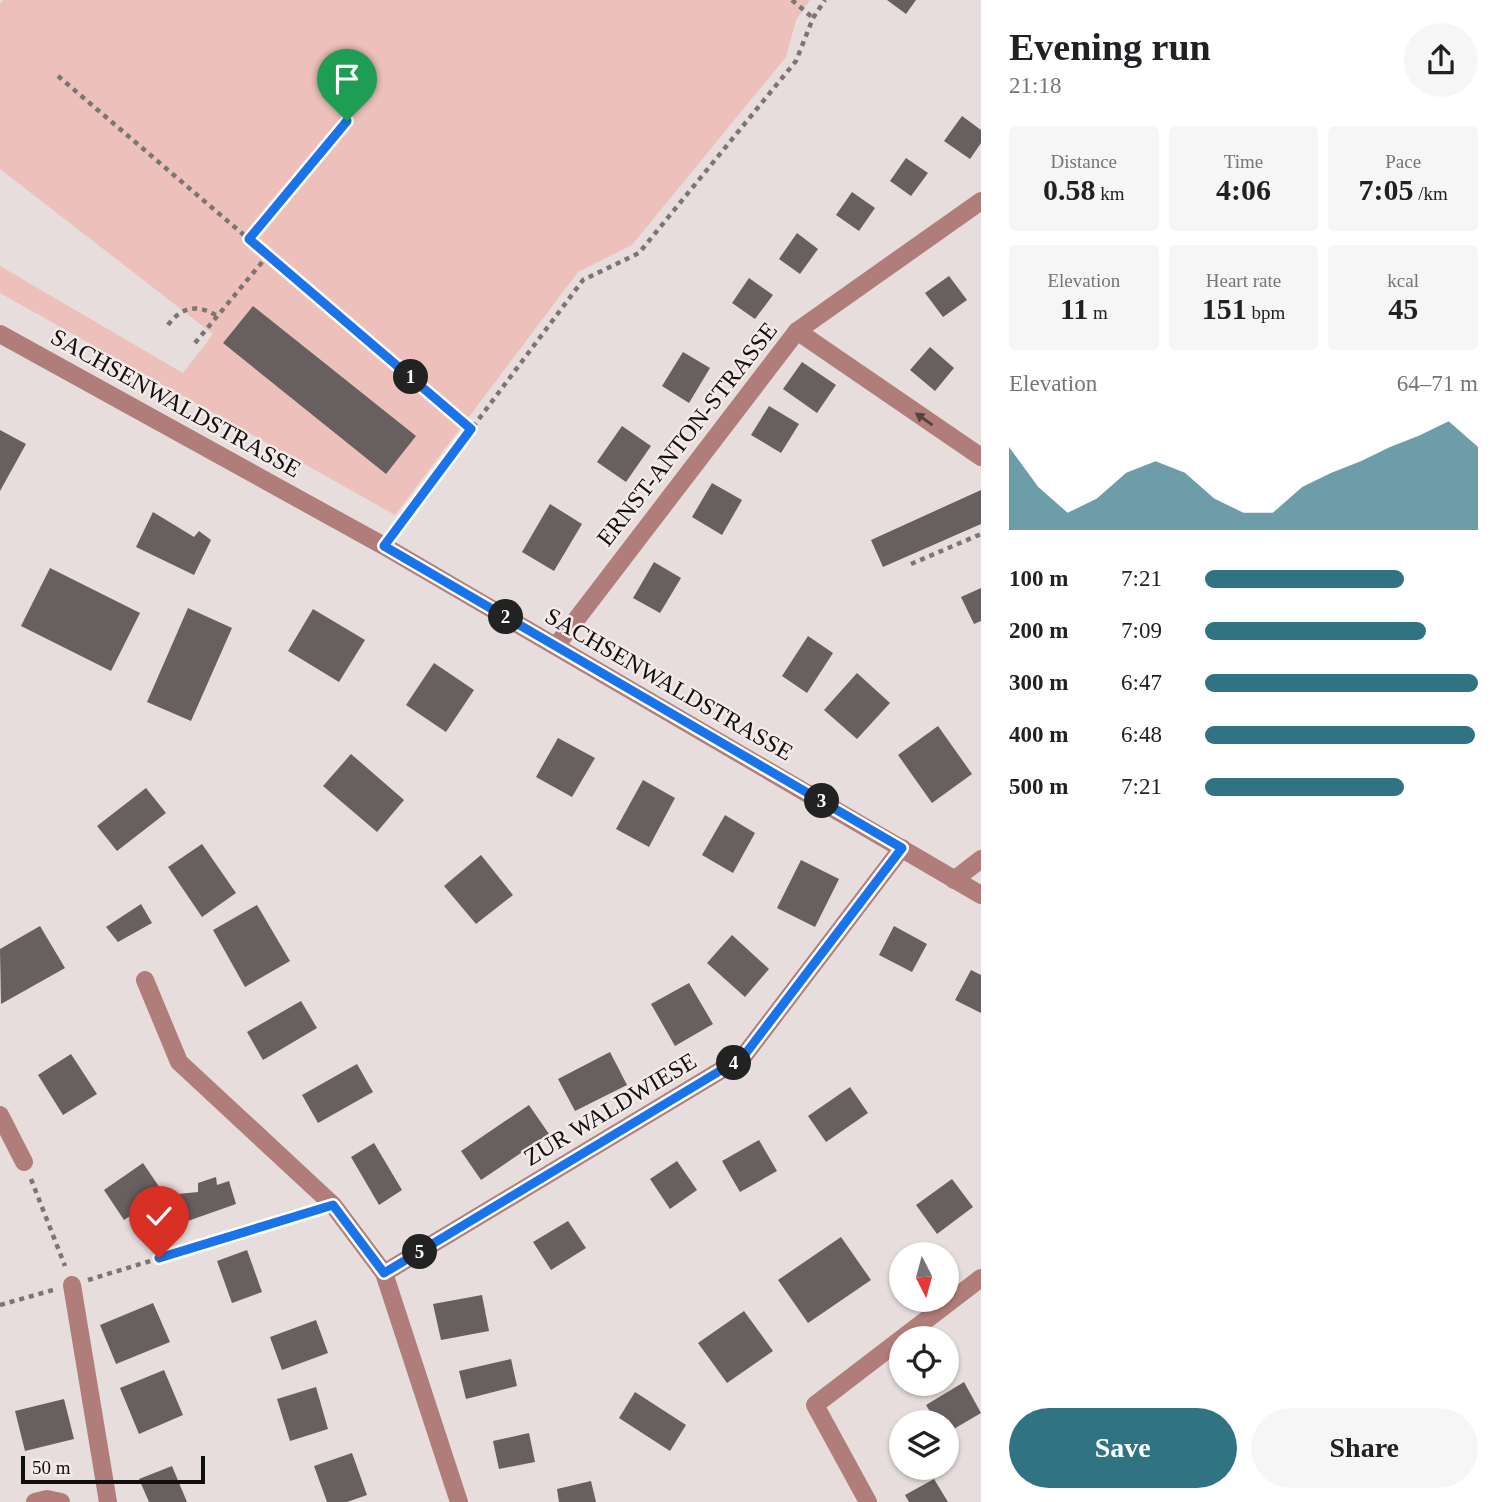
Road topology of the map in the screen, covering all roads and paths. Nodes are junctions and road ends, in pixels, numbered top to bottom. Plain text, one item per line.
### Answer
1 (792, 0) edge
2 (825, 0) edge
3 (813, 18) junction
4 (58, 76) dead end
5 (347, 121) dead end
6 (981, 201) edge
7 (249, 239) junction
8 (268, 255) junction
9 (218, 316) junction
10 (168, 325) dead end
11 (797, 331) junction
12 (0, 334) edge
13 (195, 343) dead end
14 (471, 429) junction
15 (981, 457) edge
16 (981, 534) edge
17 (384, 546) junction
18 (911, 564) dead end
19 (556, 646) junction
20 (902, 848) junction
21 (981, 859) edge
22 (954, 880) junction
23 (981, 895) edge
24 (145, 980) dead end
25 (0, 1115) edge
26 (24, 1162) joint
27 (333, 1205) junction
28 (384, 1273) junction
29 (981, 1278) edge
30 (72, 1285) junction
31 (0, 1304) edge
32 (35, 1502) edge
33 (61, 1502) edge
34 (108, 1502) edge
35 (459, 1502) edge
36 (869, 1502) edge

1 - 3 path
2 - 3 path
3 - 14 path
4 - 7 path
5 - 7 path
6 - 11 street, ERNST-ANTON-STRASSE
7 - 8 path
8 - 9 path
8 - 14 path
9 - 10 path
9 - 13 path
15 -> 11 street
11 - 19 street, ERNST-ANTON-STRASSE
12 - 17 street, SACHSENWALDSTRASSE
14 - 17 path
16 - 18 path
17 - 19 street, SACHSENWALDSTRASSE
19 - 20 street, SACHSENWALDSTRASSE
20 - 22 street, SACHSENWALDSTRASSE
20 - 28 street, ZUR WALDWIESE
21 - 22 street
22 - 23 street, SACHSENWALDSTRASSE
24 - 27 street
25 - 26 street
26 - 30 path
27 - 28 street
27 - 30 path
28 - 35 street
29 - 36 street
30 - 31 path
30 - 34 street
32 - 33 street

